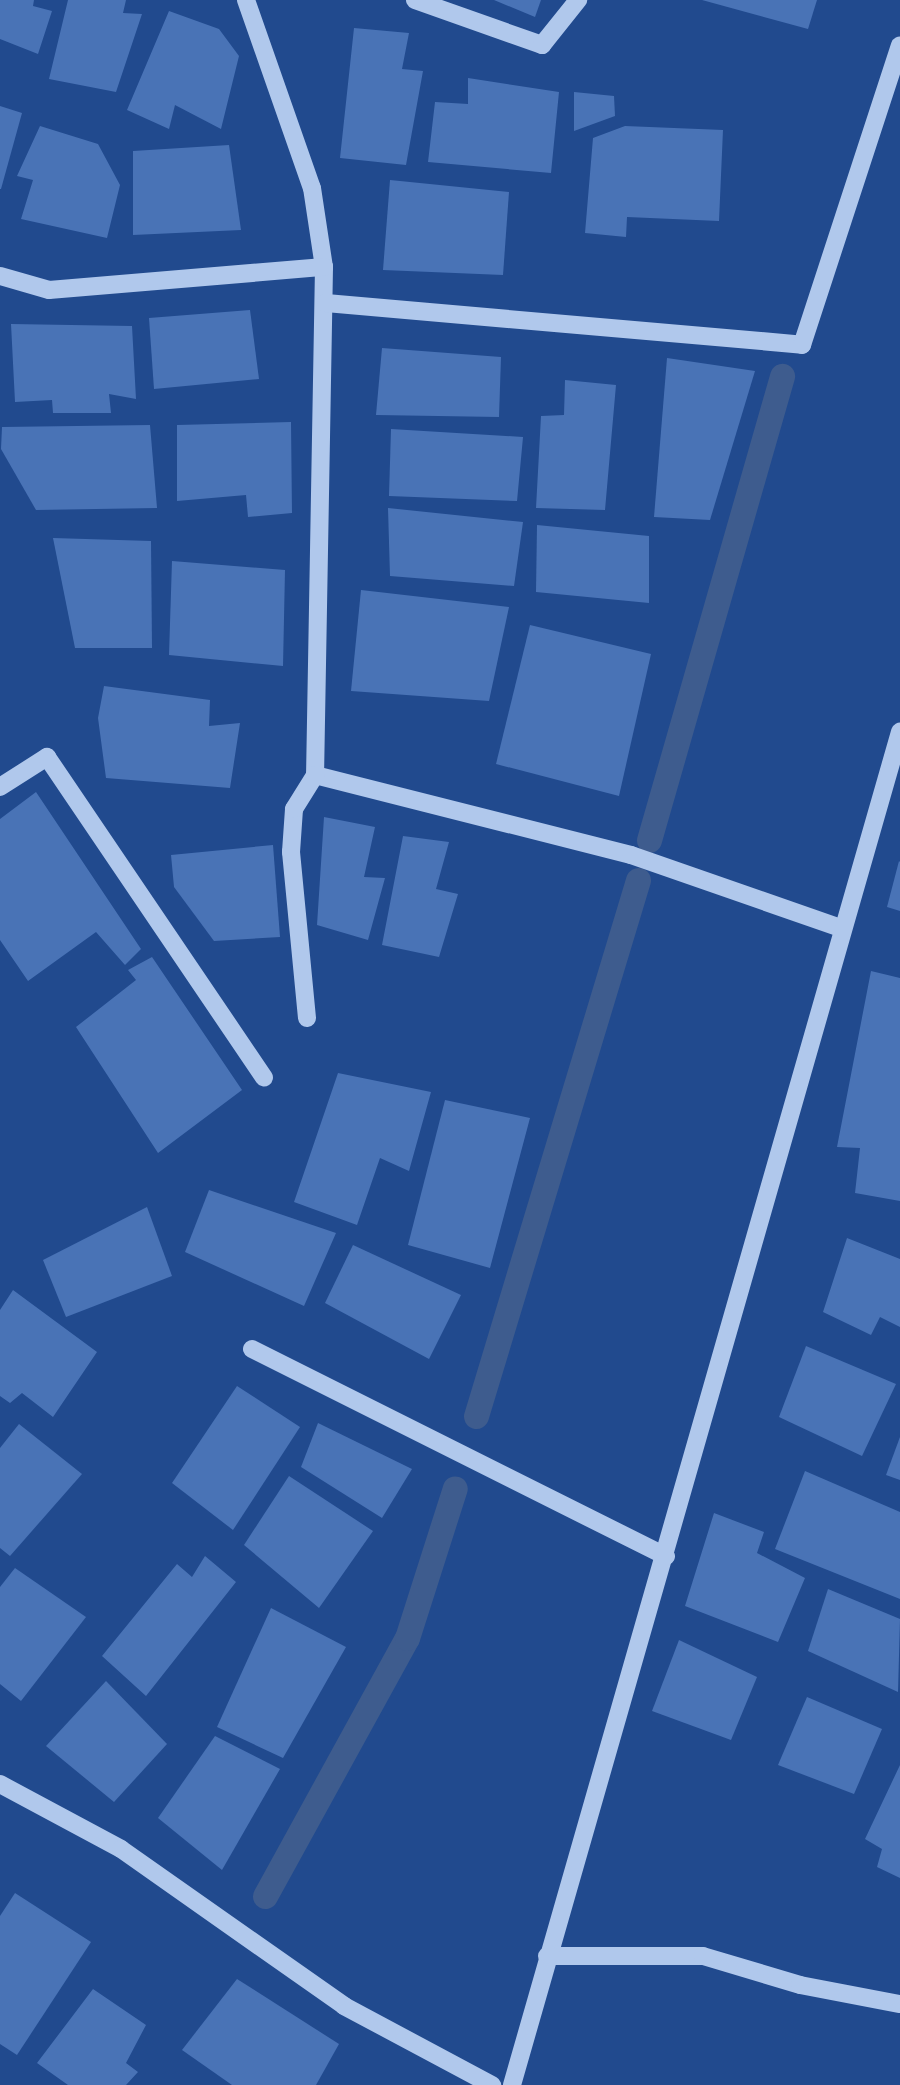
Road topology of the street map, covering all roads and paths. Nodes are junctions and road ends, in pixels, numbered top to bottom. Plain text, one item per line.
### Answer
1 (246, 0) edge
2 (415, 0) edge
3 (578, 0) edge
4 (900, 46) edge
5 (324, 267) junction
6 (0, 276) edge
7 (326, 303) junction
8 (900, 732) edge
9 (315, 774) junction
10 (0, 787) edge
11 (841, 928) junction
12 (306, 1018) dead end
13 (264, 1078) dead end
14 (252, 1349) dead end
15 (666, 1556) junction
16 (0, 1784) edge
17 (547, 1956) junction
18 (900, 2004) edge
19 (492, 2085) edge
20 (512, 2085) edge

1 - 5 street
2 - 3 street
4 - 7 street
5 - 6 street
5 - 7 street
7 - 9 street
8 - 11 street
9 - 11 street
9 - 12 street
10 - 13 street
11 - 15 street
14 - 15 street
15 - 17 street
16 - 19 street
17 - 18 street
17 - 20 street

